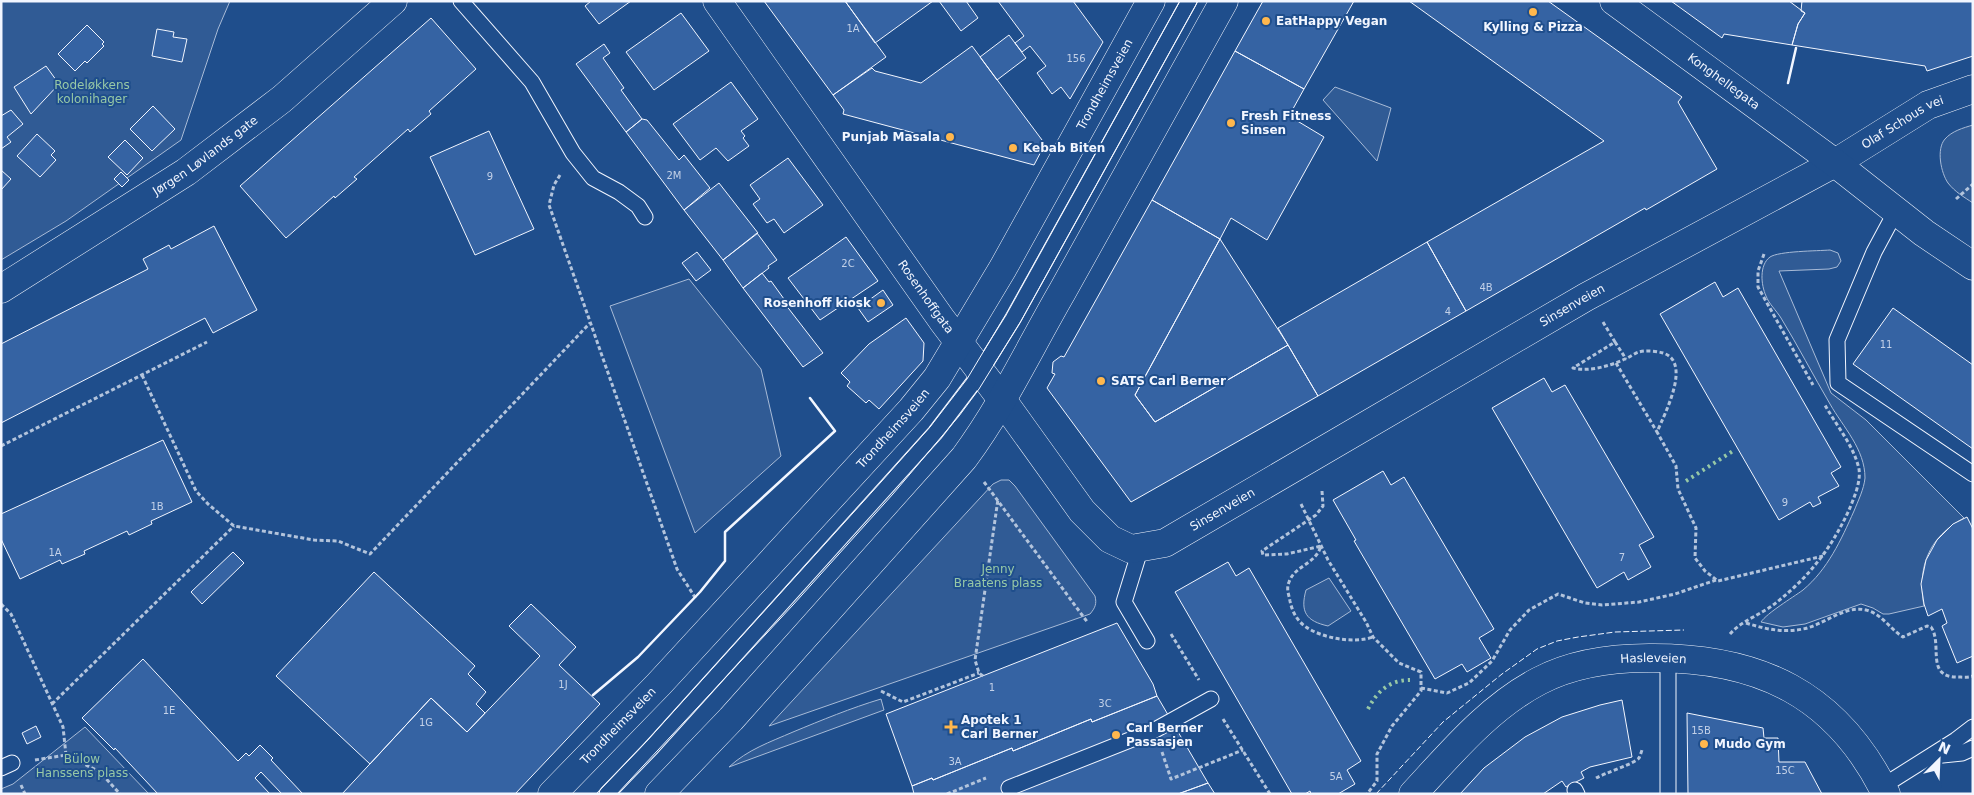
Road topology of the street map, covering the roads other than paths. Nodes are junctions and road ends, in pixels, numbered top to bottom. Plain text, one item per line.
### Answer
1 (393, 1) edge
2 (461, 1) edge
3 (717, 1) edge
4 (1151, 1) edge
5 (1189, 1) edge
6 (1224, 1) edge
7 (1614, 1) edge
8 (1973, 89) edge
9 (1835, 162) junction
10 (1896, 210) junction
11 (645, 216) dead end
12 (1973, 266) edge
13 (1, 288) edge
14 (959, 342) junction
15 (980, 371) junction
16 (1003, 401) junction
17 (1973, 474) edge
18 (1153, 545) junction
19 (1147, 641) dead end
20 (1668, 658) junction
21 (1211, 699) road end
22 (1973, 726) edge
23 (1973, 748) edge
24 (1929, 757) junction
25 (1009, 788) dead end
26 (1884, 790) edge
27 (552, 794) edge
28 (606, 794) edge
29 (659, 794) edge
30 (1413, 794) edge
31 (1668, 794) edge

1 - 13 street, Jørgen Løvlands gate
2 - 11 lane
3 - 14 street, Rosenhoffgata
4 - 14 street, Trondheimsveien
5 - 15 lane
6 - 16 street
7 - 9 street, Konghellegata
8 - 9 street, Olaf Schous vei
9 - 10 street
9 - 18 street, Sinsenveien
10 - 12 street
10 - 17 lane
14 - 15 street, Rosenhoffgata
14 - 27 street, Trondheimsveien
15 - 16 street, Rosenhoffgata
15 - 28 lane
16 - 18 street, Rosenhoffgata
16 - 29 street
18 - 19 lane
20 - 26 street, Hasleveien
20 - 30 street, Hasleveien
20 - 31 lane
21 - 25 lane
22 - 24 lane
23 - 24 lane
24 - 26 lane

